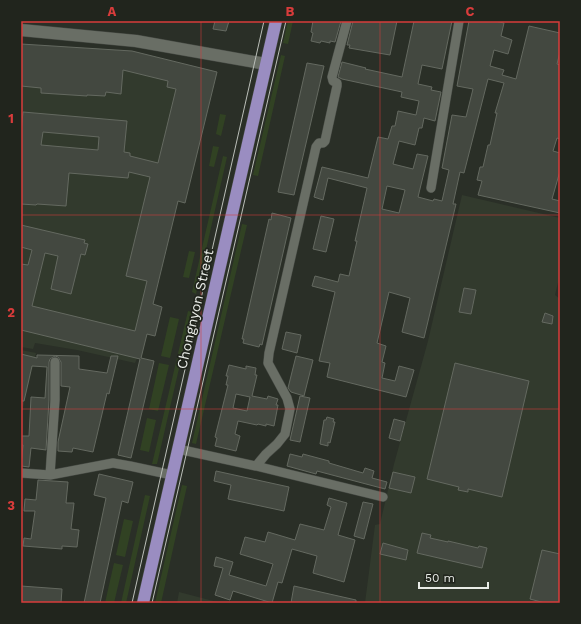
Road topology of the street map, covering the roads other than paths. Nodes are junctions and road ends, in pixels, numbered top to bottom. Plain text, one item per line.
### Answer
1 (276, 21) edge
2 (347, 21) edge
3 (459, 21) edge
4 (21, 30) edge
5 (266, 64) junction
6 (431, 188) dead end
7 (55, 362) dead end
8 (178, 449) junction
9 (256, 466) junction
10 (21, 473) edge
11 (50, 475) junction
12 (172, 475) junction
13 (383, 497) dead end
14 (143, 603) edge

1 - 5 main road, Chongnyon Street
2 - 9 street
3 - 6 street
4 - 5 street
5 - 8 main road, Chongnyon Street
7 - 11 street
8 - 9 street
8 - 12 main road, Chongnyon Street
9 - 13 street
10 - 11 street
11 - 12 street
12 - 14 main road, Chongnyon Street

